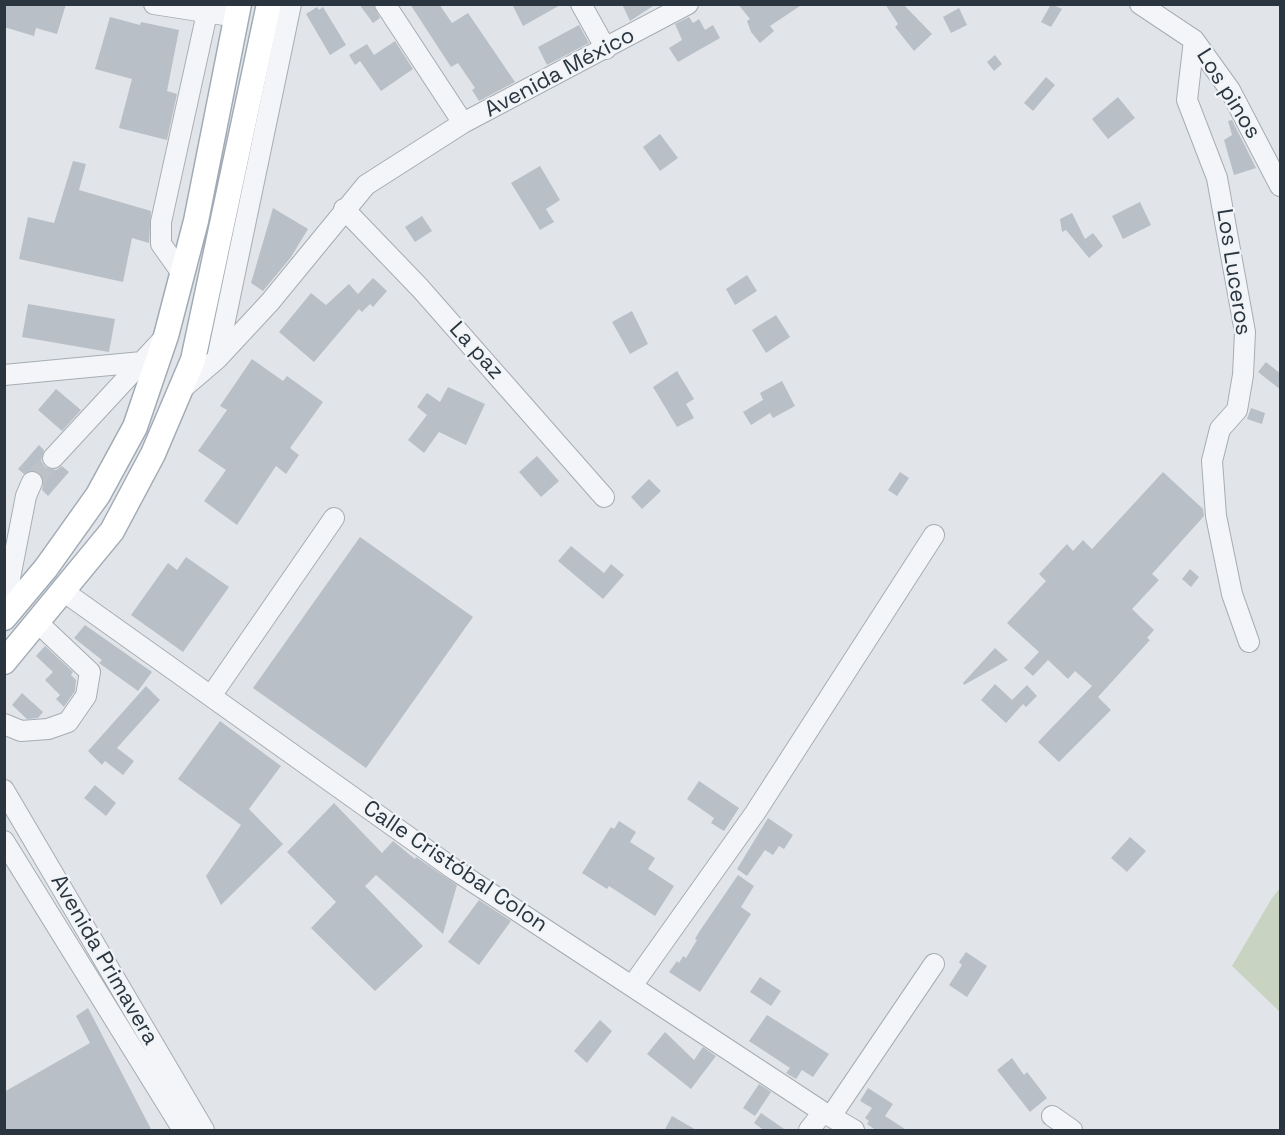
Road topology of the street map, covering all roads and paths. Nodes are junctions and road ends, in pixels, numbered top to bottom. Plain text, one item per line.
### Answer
1 (154, 4) edge
2 (269, 4) edge
3 (291, 4) edge
4 (385, 4) edge
5 (581, 4) edge
6 (1140, 4) edge
7 (687, 5) edge
8 (208, 9) edge
9 (238, 11) edge
10 (1194, 40) junction
11 (606, 49) junction
12 (463, 123) junction
13 (1278, 181) edge
14 (344, 210) junction
15 (183, 275) junction
16 (166, 336) junction
17 (217, 359) junction
18 (142, 362) junction
19 (4, 375) edge
20 (180, 391) junction
21 (53, 458) tunnel mouth
22 (33, 482) tunnel mouth
23 (604, 497) dead end
24 (334, 518) dead end
25 (934, 536) dead end
26 (7, 575) edge
27 (63, 591) junction
28 (7, 615) edge
29 (37, 622) junction
30 (1249, 642) dead end
31 (4, 662) edge
32 (211, 696) junction
33 (4, 724) edge
34 (4, 790) edge
35 (4, 841) edge
36 (934, 964) dead end
37 (632, 986) junction
38 (827, 1114) junction
39 (1052, 1116) dead end
40 (183, 1131) edge
41 (204, 1131) edge
42 (809, 1131) edge
43 (854, 1131) edge
44 (1072, 1131) edge

1 - 8 street
2 - 20 main road
3 - 17 street
4 - 12 street
5 - 11 street
6 - 10 street, Los pinos
7 - 11 street, Avenida México
8 - 9 street
8 - 15 street
9 - 15 main road
10 - 13 street, Los pinos
10 - 30 street, Los Luceros
11 - 12 street, Avenida México
12 - 14 street, Avenida México
14 - 17 street, Avenida México
14 - 23 street, La paz
15 - 16 main road
16 - 18 street
16 - 28 main road
17 - 20 street, Avenida México
18 - 19 street
18 - 21 street
20 - 27 main road
22 - 26 street
24 - 32 street
25 - 37 street
26 - 28 street
27 - 29 main road
27 - 32 street, Calle Cristóbal Colon
29 - 31 main road
29 - 33 street
32 - 37 street, Calle Cristóbal Colon
34 - 41 street, Avenida Primavera
35 - 40 street, Avenida Primavera
36 - 38 street
37 - 38 street, Calle Cristóbal Colon
38 - 42 street
38 - 43 street, Calle Cristóbal Colon
39 - 44 street

